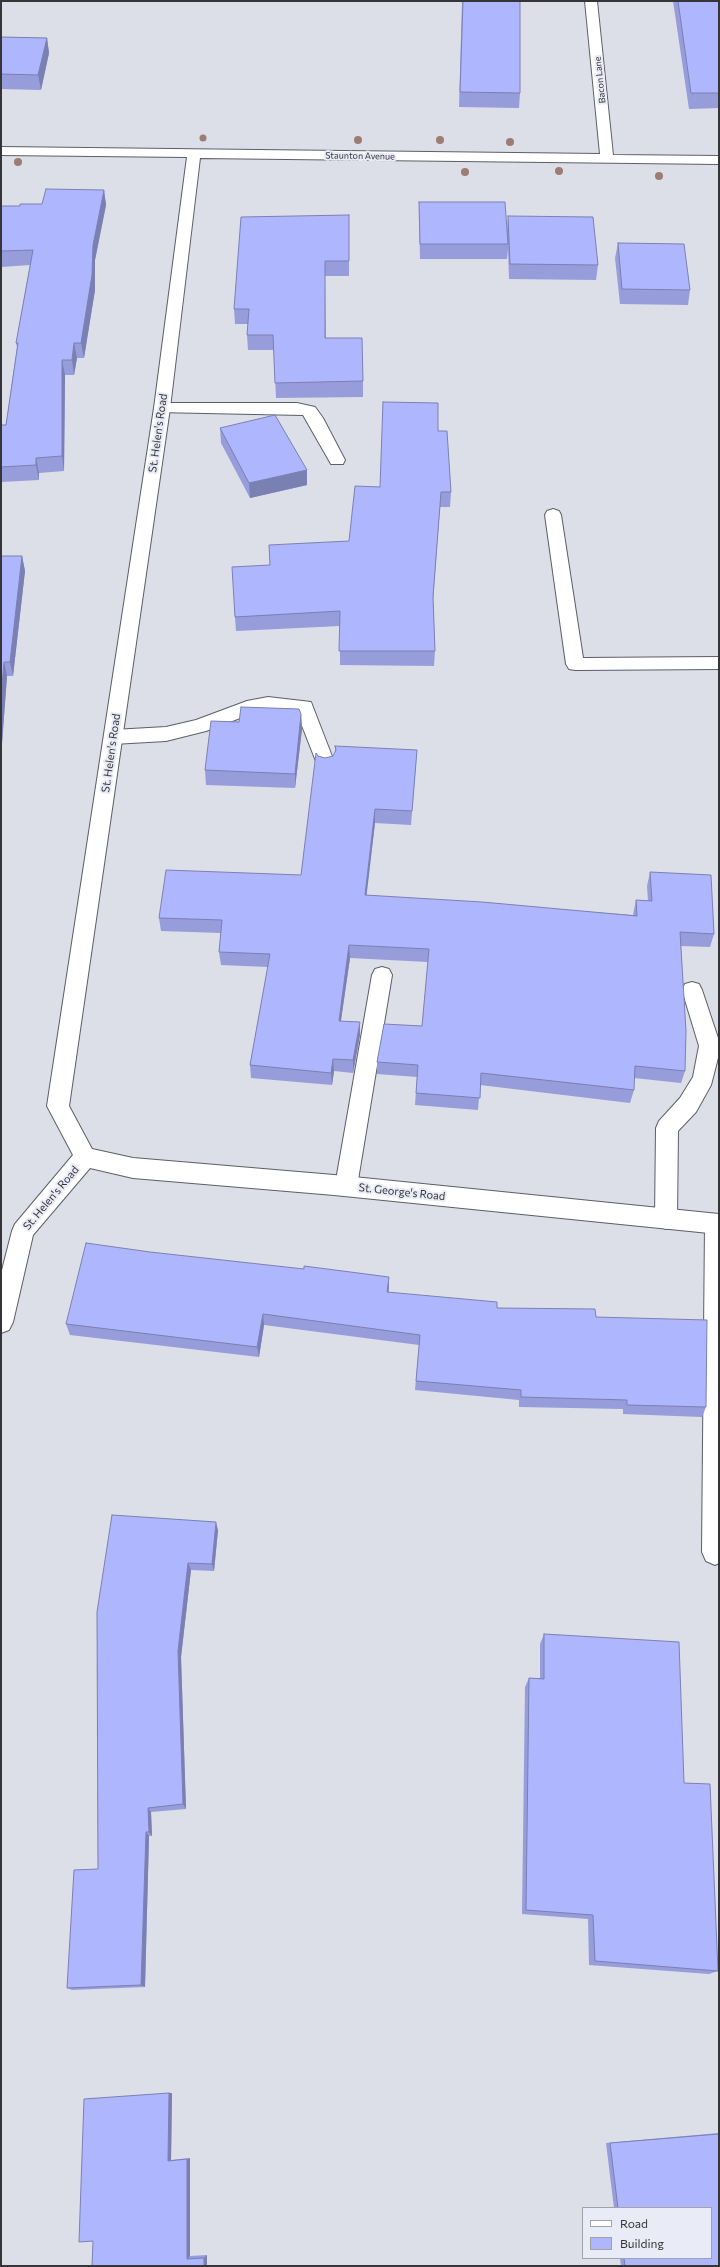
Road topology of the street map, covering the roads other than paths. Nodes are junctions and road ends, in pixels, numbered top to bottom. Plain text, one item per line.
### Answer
1 (591, 1) edge
2 (1, 151) edge
3 (194, 154) junction
4 (607, 159) junction
5 (719, 160) edge
6 (162, 408) junction
7 (337, 460) dead end
8 (553, 515) dead end
9 (719, 663) edge
10 (113, 737) junction
11 (326, 764) edge
12 (382, 975) dead end
13 (692, 990) dead end
14 (85, 1157) junction
15 (346, 1186) junction
16 (666, 1219) junction
17 (718, 1224) edge
18 (1, 1322) edge
19 (715, 1552) dead end

1 - 4 street, Bacon Lane
2 - 3 street, Staunton Avenue
3 - 4 street, Staunton Avenue
3 - 6 street, St. Helen's Road
4 - 5 street, Staunton Avenue
6 - 7 street
6 - 10 street, St. Helen's Road
8 - 9 street
10 - 11 street
10 - 14 street, St. Helen's Road
12 - 15 street
13 - 16 street
14 - 15 street, St. George's Road
14 - 18 street, St. Helen's Road
15 - 16 street, St. George's Road
16 - 17 street, St. George's Road
17 - 19 street

